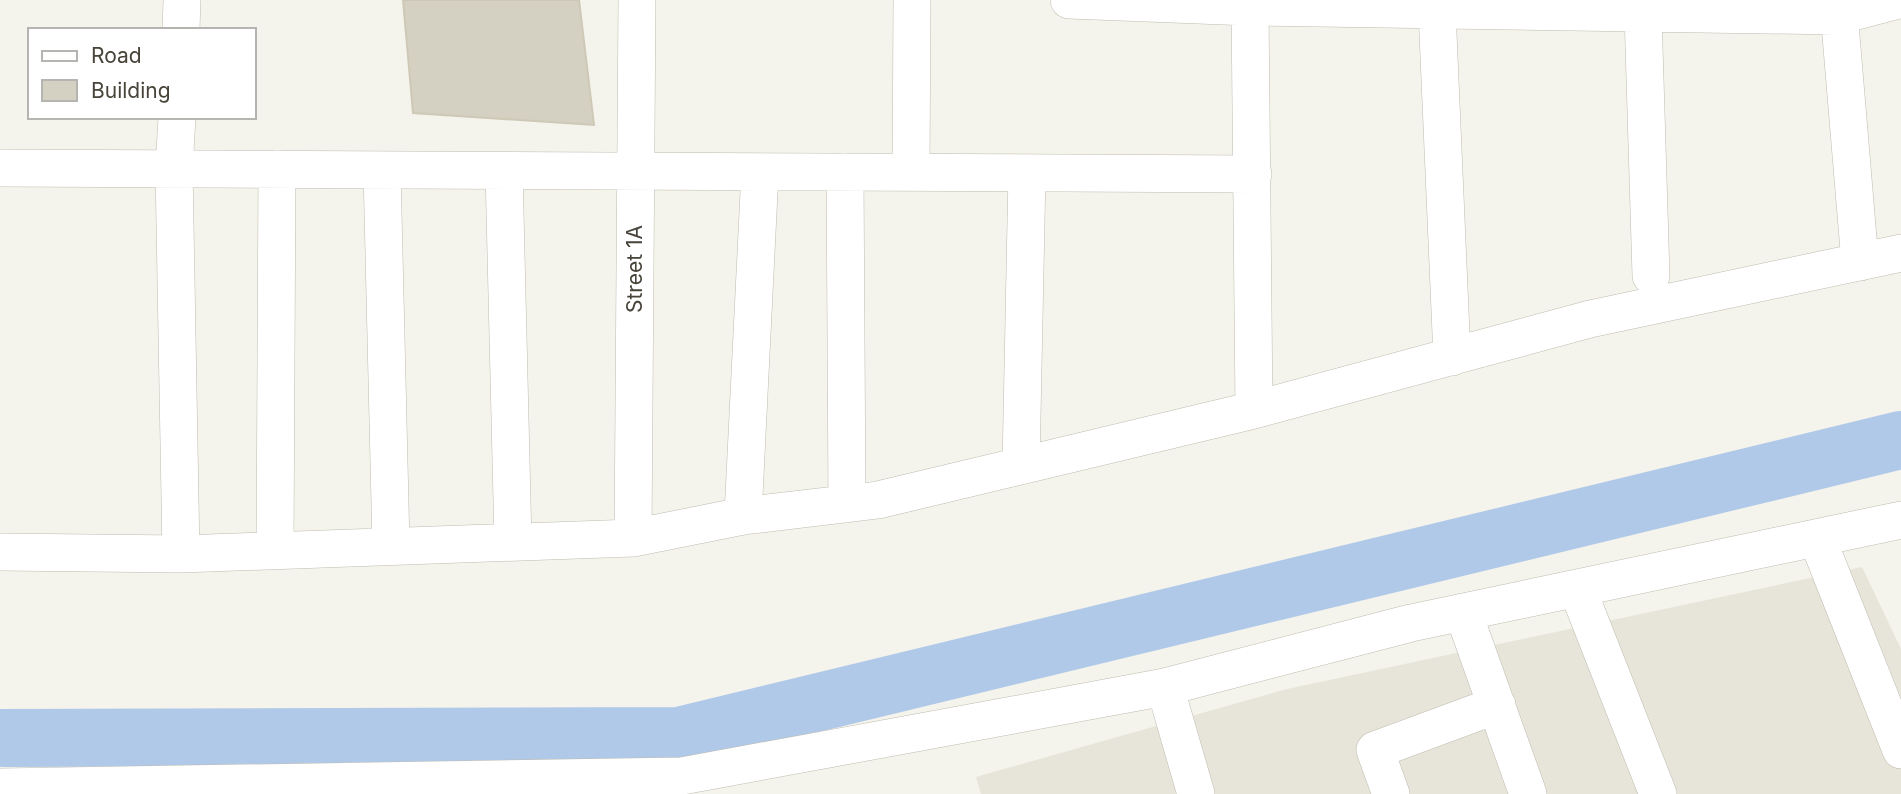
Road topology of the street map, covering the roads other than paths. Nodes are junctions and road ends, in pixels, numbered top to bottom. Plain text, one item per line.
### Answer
1 (182, 0) edge
2 (637, 0) edge
3 (912, 0) edge
4 (1069, 0) edge
5 (1899, 0) edge
6 (1340, 4) edge
7 (1250, 7) junction
8 (1837, 8) edge
9 (1437, 10) junction
10 (1643, 13) junction
11 (181, 28) edge
12 (177, 119) edge
13 (0, 167) edge
14 (174, 169) junction
15 (277, 169) junction
16 (382, 170) junction
17 (504, 171) junction
18 (635, 172) junction
19 (760, 172) junction
20 (845, 172) junction
21 (911, 173) junction
22 (1027, 173) junction
23 (1253, 174) junction
24 (1901, 253) edge
25 (1860, 262) junction
26 (1651, 276) dead end
27 (1452, 357) junction
28 (1254, 410) junction
29 (1021, 466) junction
30 (846, 504) junction
31 (743, 516) junction
32 (1901, 520) edge
33 (633, 538) junction
34 (1817, 538) junction
35 (513, 542) junction
36 (391, 546) junction
37 (275, 550) junction
38 (0, 552) edge
39 (181, 554) junction
40 (1577, 588) junction
41 (1464, 612) junction
42 (1166, 687) junction
43 (1497, 705) junction
44 (1901, 750) edge
45 (683, 785) edge
46 (0, 787) edge
47 (1196, 794) edge
48 (1391, 794) edge
49 (1528, 794) edge
50 (1658, 794) edge

1 - 11 street
2 - 18 street, Street 1A
3 - 21 street
4 - 7 street
5 - 8 street
6 - 7 street
6 - 9 street
7 - 23 street
8 - 10 street
8 - 25 street
9 - 10 street
9 - 27 street
10 - 26 street
12 - 14 street
13 - 14 street
14 - 15 street
14 - 39 street
15 - 16 street
15 - 37 street
16 - 17 street
16 - 36 street
17 - 18 street
17 - 35 street
18 - 19 street
18 - 33 street, Street 1A
19 - 20 street
19 - 31 street
20 - 21 street
20 - 30 street
21 - 22 street
22 - 23 street
22 - 29 street
23 - 28 street
24 - 25 street
25 - 27 street
27 - 28 street
28 - 29 street
29 - 30 street
30 - 31 street
31 - 33 street
32 - 34 street
33 - 35 street
34 - 40 street
34 - 44 street
35 - 36 street
36 - 37 street
37 - 39 street
38 - 39 street
40 - 41 street
40 - 50 street
41 - 42 street
41 - 43 street
42 - 45 street
42 - 47 street
43 - 48 street
43 - 49 street
45 - 46 street

